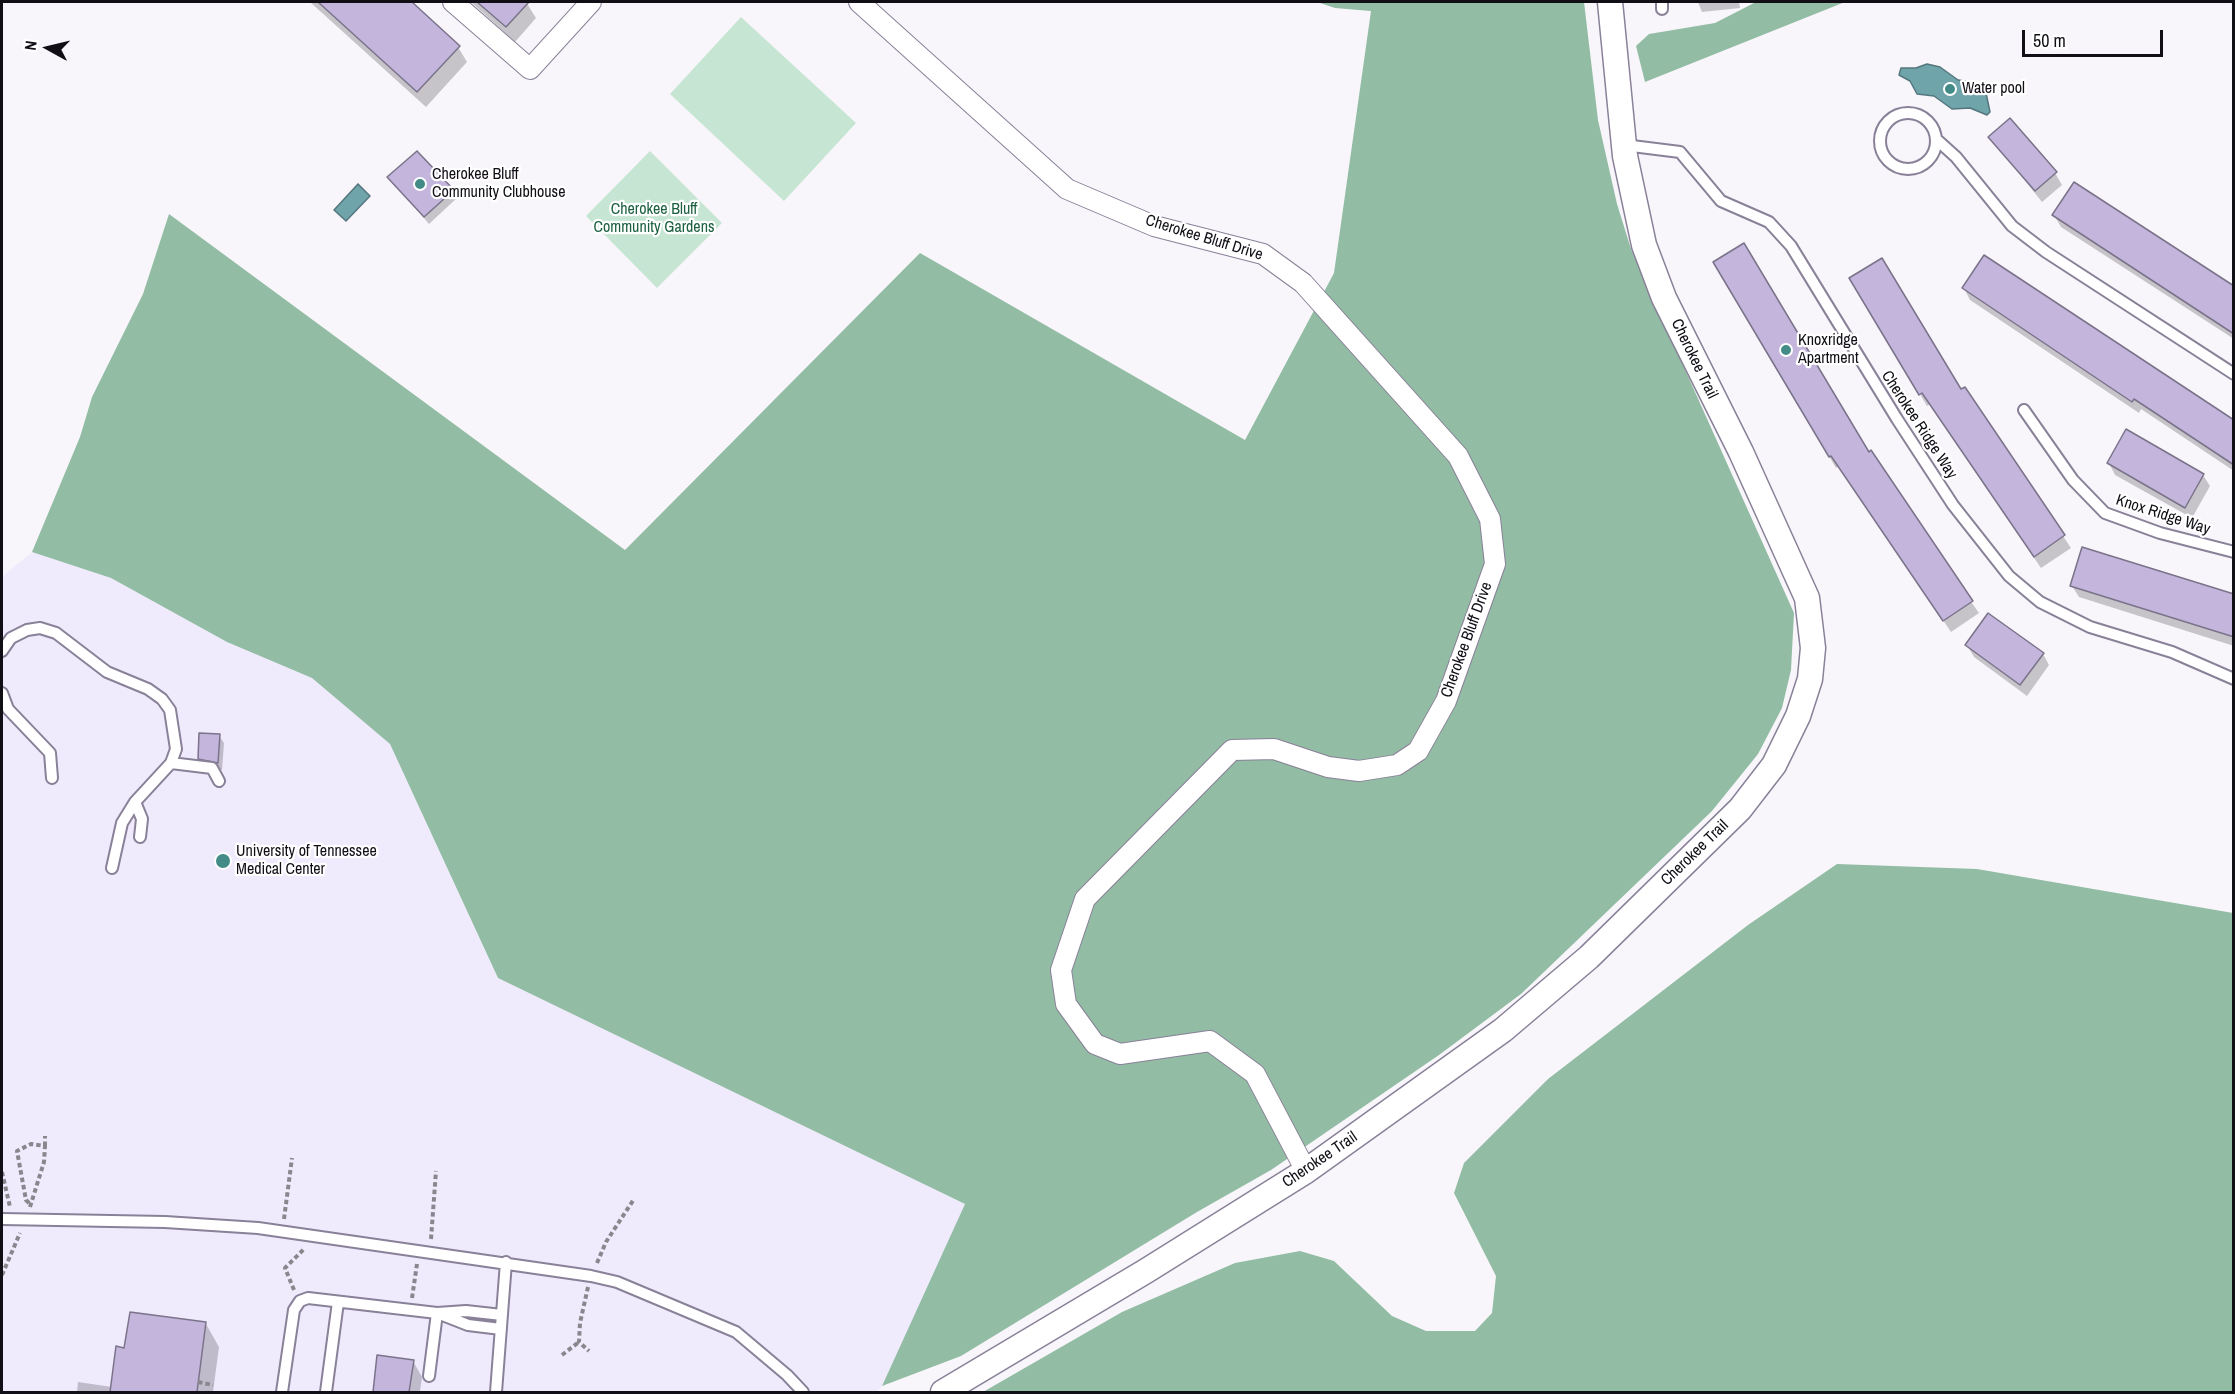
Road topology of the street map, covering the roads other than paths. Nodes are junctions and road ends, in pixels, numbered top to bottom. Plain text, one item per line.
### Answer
1 (453, 2) edge
2 (591, 2) edge
3 (859, 2) edge
4 (1610, 2) edge
5 (1936, 139) junction
6 (1624, 145) junction
7 (2234, 374) edge
8 (2024, 410) dead end
9 (2234, 552) edge
10 (2, 651) edge
11 (2234, 679) edge
12 (2, 693) edge
13 (171, 763) junction
14 (52, 778) dead end
15 (219, 781) dead end
16 (135, 802) junction
17 (140, 837) dead end
18 (112, 868) dead end
19 (1306, 1171) junction
20 (2, 1219) edge
21 (506, 1262) junction
22 (338, 1302) junction
23 (437, 1313) junction
24 (502, 1315) junction
25 (501, 1329) junction
26 (429, 1376) dead end
27 (282, 1392) edge
28 (326, 1392) edge
29 (496, 1392) edge
30 (803, 1392) edge
31 (943, 1392) edge

1 - 2 street
3 - 19 street, Cherokee Bluff Drive
4 - 6 street, Cherokee Trail
5 - 5 lane
5 - 7 lane
6 - 11 lane, Cherokee Ridge Way
6 - 19 street, Cherokee Trail
8 - 9 lane, Knox Ridge Way
10 - 13 lane
12 - 14 lane
13 - 15 lane
13 - 16 lane
16 - 17 lane
16 - 18 lane
19 - 31 street, Cherokee Trail
20 - 21 lane
21 - 24 lane
21 - 30 lane
22 - 23 lane
22 - 27 lane
22 - 28 lane
23 - 24 lane
23 - 25 lane
23 - 26 lane
24 - 25 lane
25 - 29 lane

